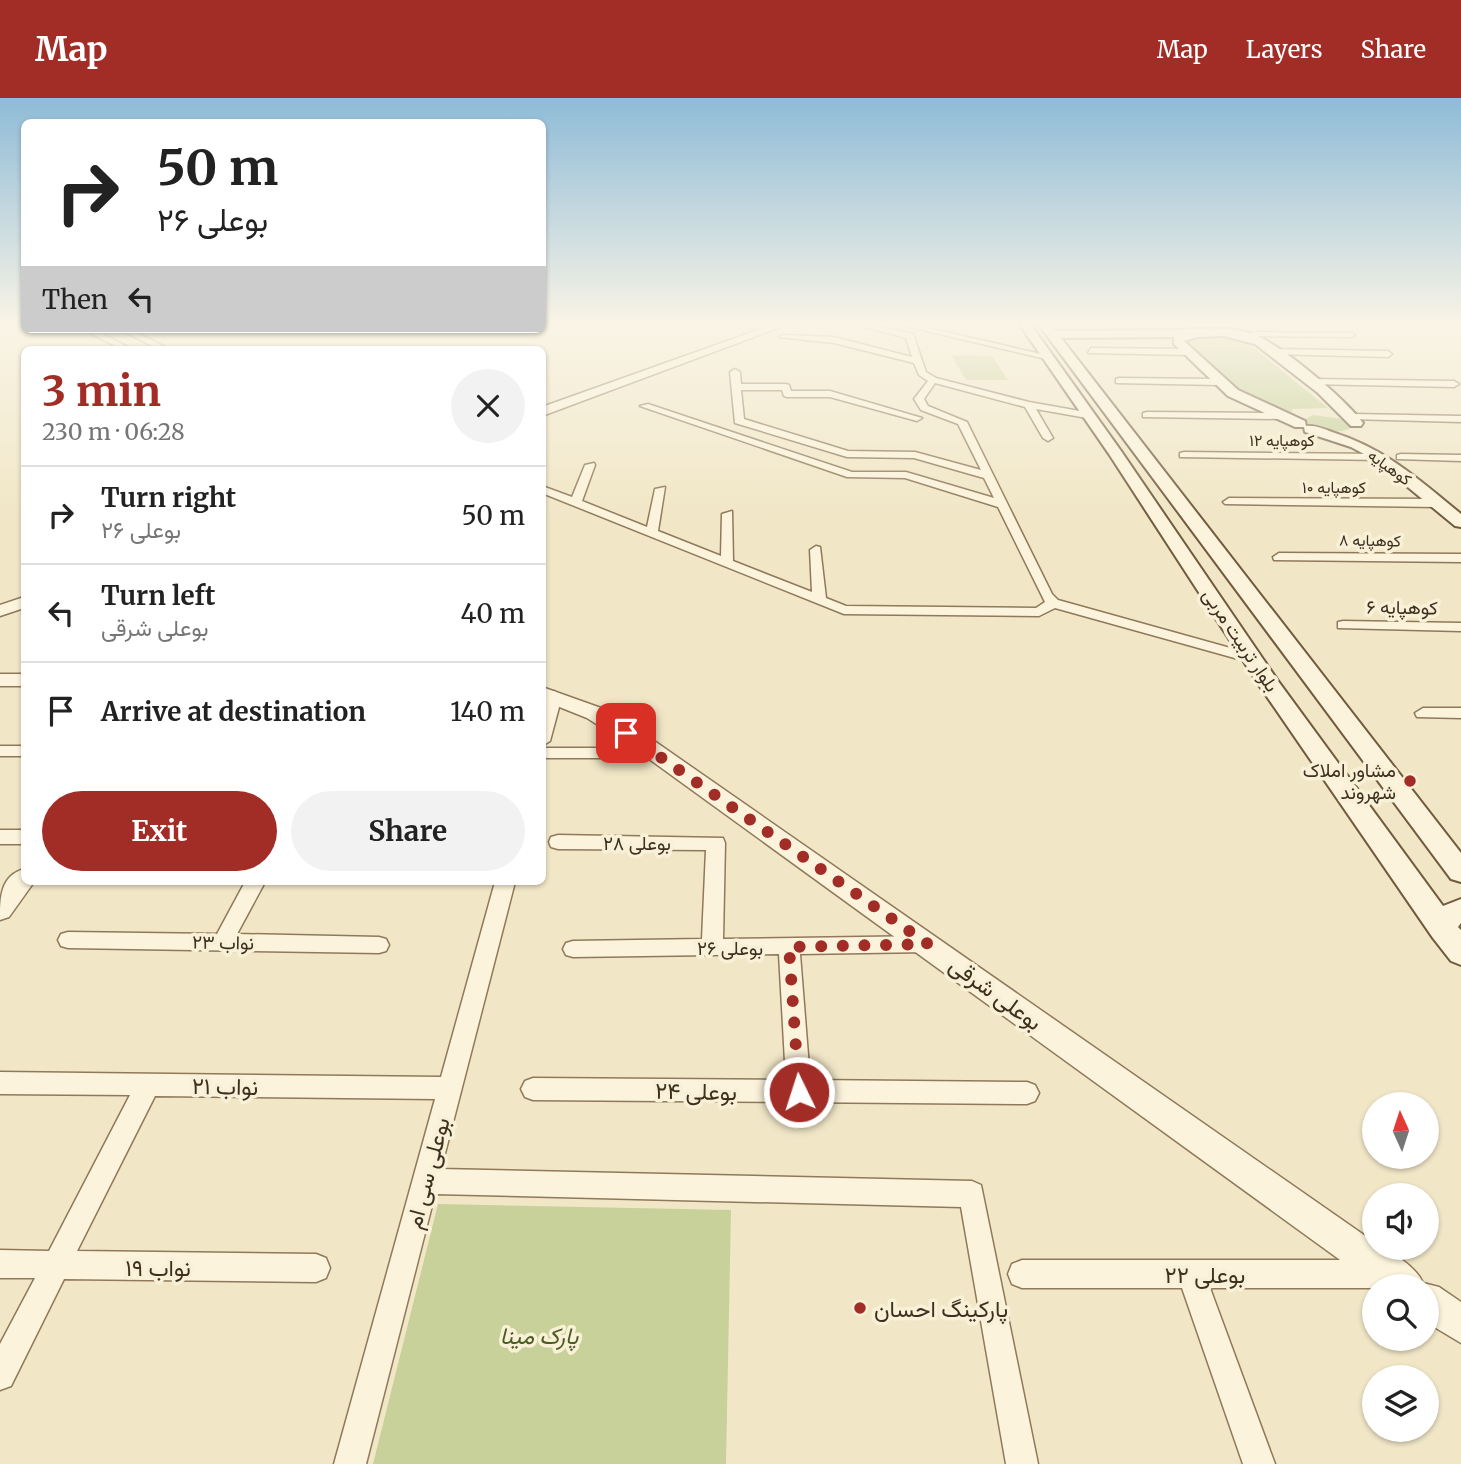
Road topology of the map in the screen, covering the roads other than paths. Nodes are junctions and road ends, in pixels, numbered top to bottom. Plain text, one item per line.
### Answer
1 (588, 389) edge
2 (601, 389) edge
3 (736, 389) edge
4 (786, 389) edge
5 (927, 389) edge
6 (967, 389) edge
7 (1069, 389) edge
8 (1094, 389) edge
9 (1227, 389) edge
10 (1318, 389) edge
11 (546, 403) edge
12 (1029, 405) junction
13 (645, 406) dead end
14 (546, 410) edge
15 (1147, 415) dead end
16 (1279, 416) junction
17 (917, 418) dead end
18 (1461, 419) edge
19 (1093, 423) junction
20 (1356, 423) junction
21 (1305, 426) junction
22 (1128, 432) junction
23 (1048, 438) dead end
24 (1116, 454) junction
25 (1184, 455) dead end
26 (1145, 456) junction
27 (1380, 457) junction
28 (1401, 457) junction
29 (1461, 458) edge
30 (590, 465) dead end
31 (989, 476) junction
32 (661, 489) dead end
33 (546, 491) edge
34 (576, 502) junction
35 (1229, 502) dead end
36 (1437, 503) junction
37 (1461, 504) edge
38 (1003, 505) junction
39 (728, 514) dead end
40 (1461, 522) edge
41 (652, 532) junction
42 (816, 550) dead end
43 (1279, 557) dead end
44 (1461, 558) edge
45 (727, 562) junction
46 (21, 594) edge
47 (819, 600) junction
48 (0, 602) edge
49 (21, 603) edge
50 (1053, 604) junction
51 (0, 611) edge
52 (1343, 625) dead end
53 (1461, 627) edge
54 (1254, 659) junction
55 (0, 680) edge
56 (21, 680) edge
57 (548, 694) edge
58 (1423, 713) dead end
59 (1461, 713) edge
60 (642, 743) junction
61 (0, 751) edge
62 (21, 751) edge
63 (546, 753) edge
64 (0, 836) edge
65 (21, 837) edge
66 (558, 842) dead end
67 (1461, 872) edge
68 (21, 882) edge
69 (253, 885) edge
70 (504, 885) edge
71 (0, 910) edge
72 (1452, 920) edge
73 (68, 940) dead end
74 (223, 942) junction
75 (928, 944) junction
76 (379, 945) dead end
77 (789, 947) junction
78 (712, 948) junction
79 (573, 949) dead end
80 (1461, 953) edge
81 (0, 1083) edge
82 (148, 1085) junction
83 (450, 1088) junction
84 (533, 1089) dead end
85 (799, 1092) junction
86 (1027, 1093) dead end
87 (425, 1181) junction
88 (0, 1265) edge
89 (55, 1266) junction
90 (316, 1268) dead end
91 (1022, 1273) dead end
92 (1191, 1274) junction
93 (1389, 1274) edge
94 (1362, 1279) edge
95 (0, 1376) edge
96 (350, 1464) edge
97 (1022, 1464) edge
98 (1259, 1464) edge

1 - 11 street
2 - 14 street
3 - 31 street
4 - 17 street
5 - 31 street
6 - 12 street
7 - 19 main road, بلوار تربیت مربی
8 - 22 main road, بلوار تربیت مربی
9 - 16 main road, کوهپایه
10 - 20 main road, کوهپایه
12 - 19 street
12 - 23 street
13 - 38 street
15 - 16 street
16 - 21 main road, کوهپایه
18 - 20 street
19 - 22 main road
19 - 24 main road, بلوار تربیت مربی
20 - 21 main road
20 - 21 main road
20 - 28 main road, کوهپایه
21 - 27 main road, کوهپایه
22 - 26 main road, بلوار تربیت مربی
24 - 26 main road
24 - 54 main road, بلوار تربیت مربی
25 - 27 street, کوهپایه ۱۲
26 - 67 main road, بلوار تربیت مربی
27 - 36 main road, کوهپایه
28 - 29 street
28 - 37 main road, کوهپایه
30 - 34 street
31 - 38 street
32 - 41 street
33 - 34 street
34 - 41 street
35 - 36 street, کوهپایه ۱۰
36 - 40 main road, کوهپایه
38 - 50 street
39 - 45 street
41 - 45 street
42 - 47 street
43 - 44 street, کوهپایه ۸
45 - 47 street
46 - 48 street
47 - 50 street
49 - 51 street
50 - 54 street
52 - 53 street, کوهپایه ۶
54 - 72 main road, بلوار تربیت مربی
55 - 56 street
57 - 60 street, بوعلی شرقی
58 - 59 street
60 - 63 street
60 - 75 street, بوعلی شرقی
61 - 62 street
64 - 65 street
66 - 78 street, بوعلی ۲۸
68 - 71 street
69 - 74 street
70 - 83 street, بوعلی سی ام
72 - 80 main road, بلوار تربیت مربی
73 - 74 street, نواب ۲۳
74 - 76 street, نواب ۲۳
75 - 77 street, بوعلی ۲۶
75 - 93 street, بوعلی شرقی
77 - 78 street, بوعلی ۲۶
77 - 85 street
78 - 79 street, بوعلی ۲۶
81 - 82 street, نواب ۲۱
82 - 83 street, نواب ۲۱
82 - 89 street
83 - 87 street, بوعلی سی ام
84 - 85 street, بوعلی ۲۴
85 - 86 street, بوعلی ۲۴
87 - 96 street, بوعلی سی ام
87 - 97 street
88 - 89 street, نواب ۱۹
89 - 90 street, نواب ۱۹
89 - 95 street
91 - 92 street, بوعلی ۲۲
92 - 94 street, بوعلی ۲۲
92 - 98 street

